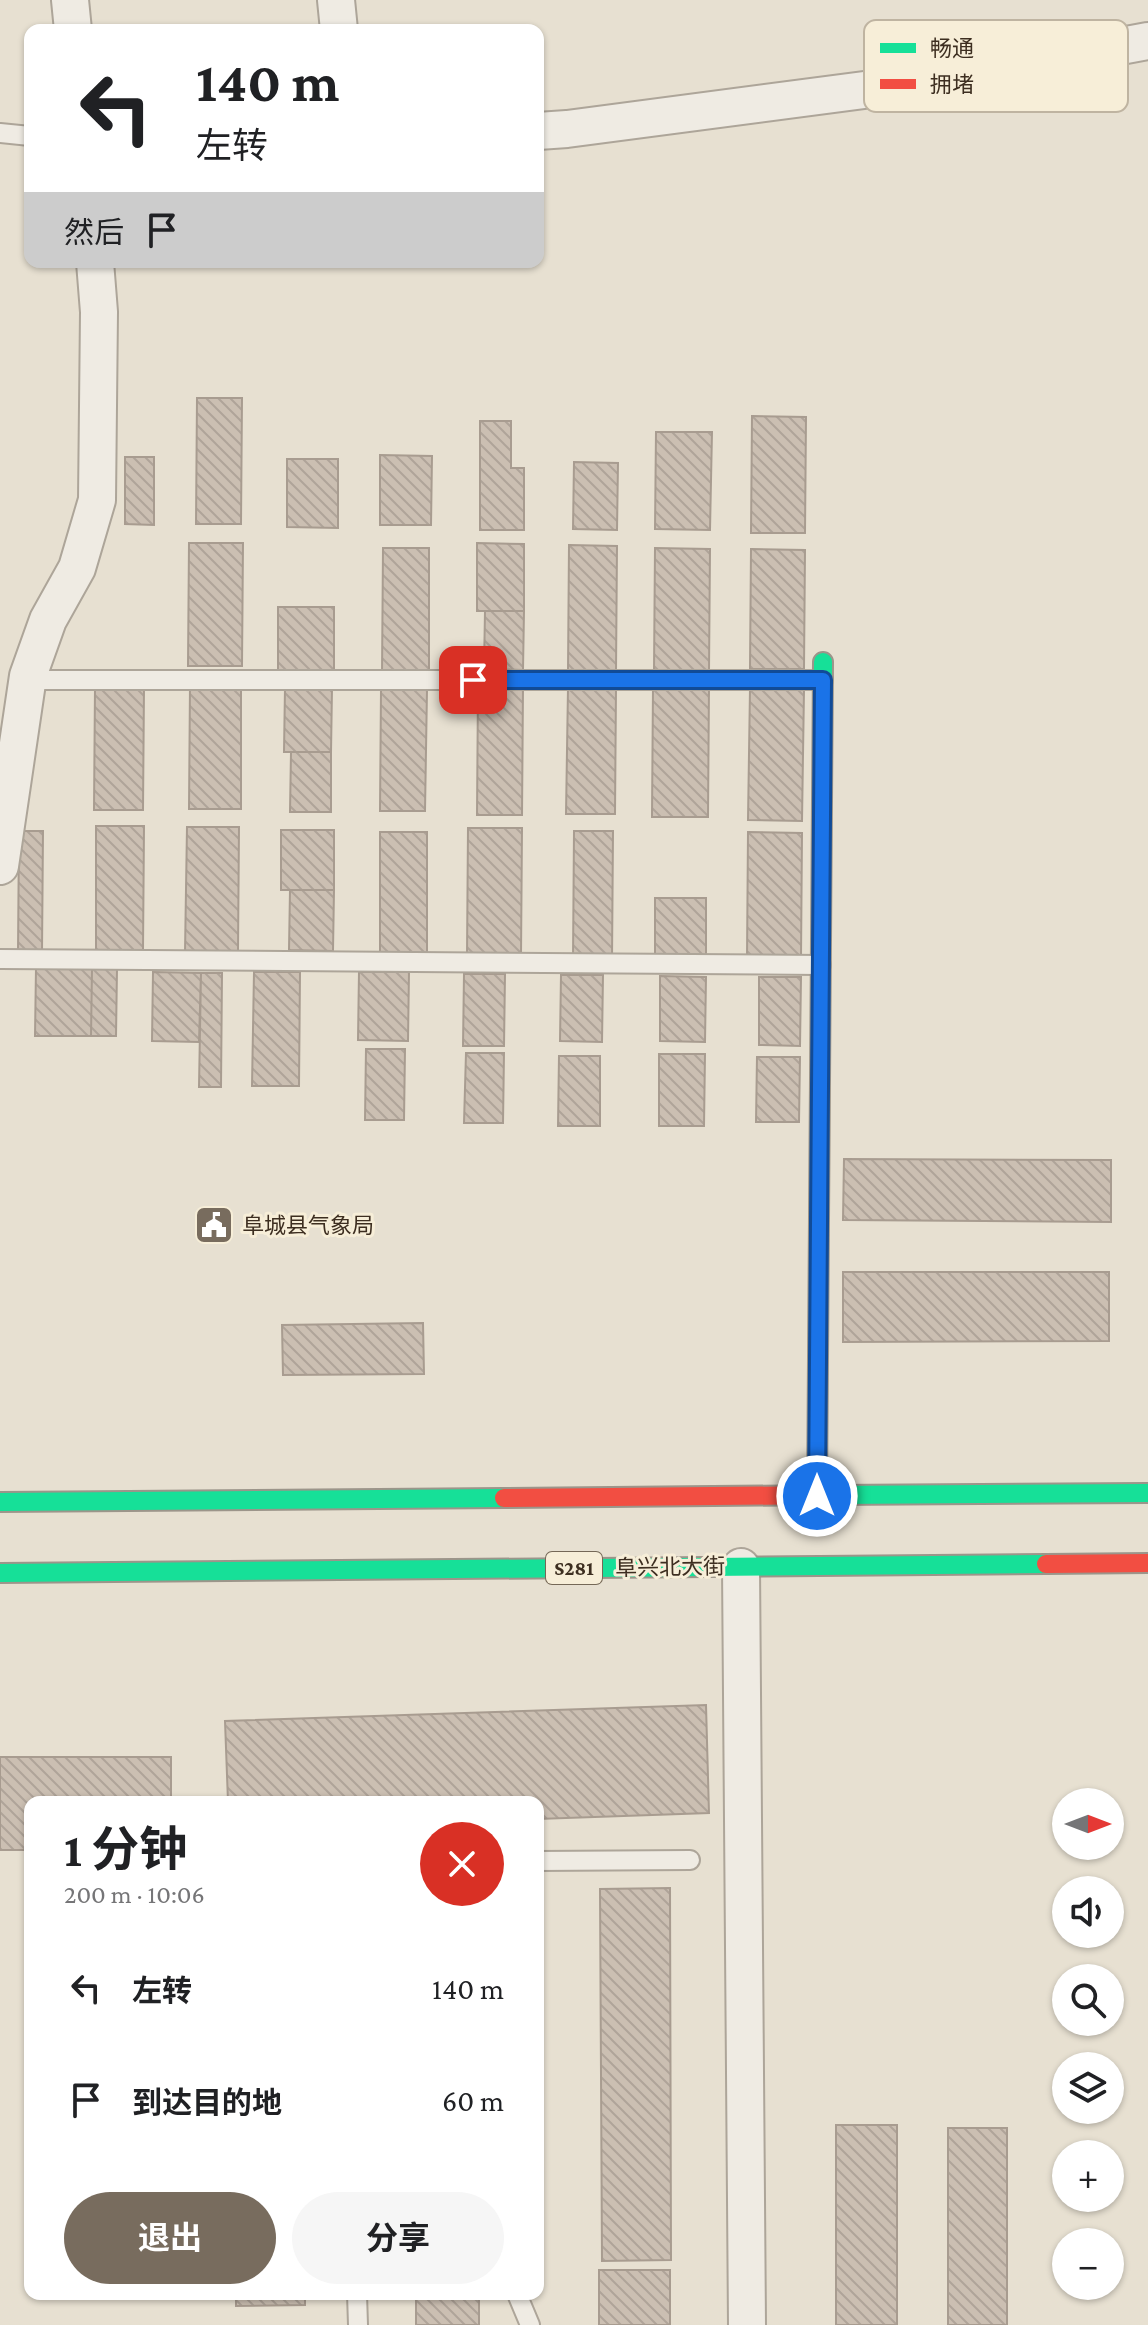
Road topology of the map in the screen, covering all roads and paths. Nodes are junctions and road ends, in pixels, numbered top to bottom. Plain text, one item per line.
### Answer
1 (70, 0) edge
2 (336, 0) edge
3 (72, 24) edge
4 (338, 24) edge
5 (1148, 41) edge
6 (1128, 45) edge
7 (864, 90) edge
8 (544, 130) edge
9 (0, 133) edge
10 (24, 135) edge
11 (95, 268) edge
12 (823, 671) joint
13 (27, 680) junction
14 (0, 866) edge
15 (0, 959) edge
16 (821, 965) junction
17 (1148, 1493) edge
18 (817, 1496) junction
19 (0, 1502) edge
20 (1148, 1563) edge
21 (741, 1567) junction
22 (0, 1573) edge
23 (690, 1860) dead end
24 (544, 1861) edge
25 (357, 2300) edge
26 (520, 2300) edge
27 (358, 2325) edge
28 (530, 2325) edge
29 (747, 2325) edge

1 - 3 street
2 - 4 street
5 - 6 street
7 - 8 street
9 - 10 lane
11 - 13 street
12 - 13 lane
12 - 16 main road
13 - 14 street
15 - 16 lane
16 - 18 main road
17 - 18 main road
18 - 19 main road
20 - 21 main road, 阜兴北大街 / S281
21 - 22 main road, 阜兴北大街 / S281
21 - 29 street
23 - 24 lane
25 - 27 lane
26 - 28 lane

